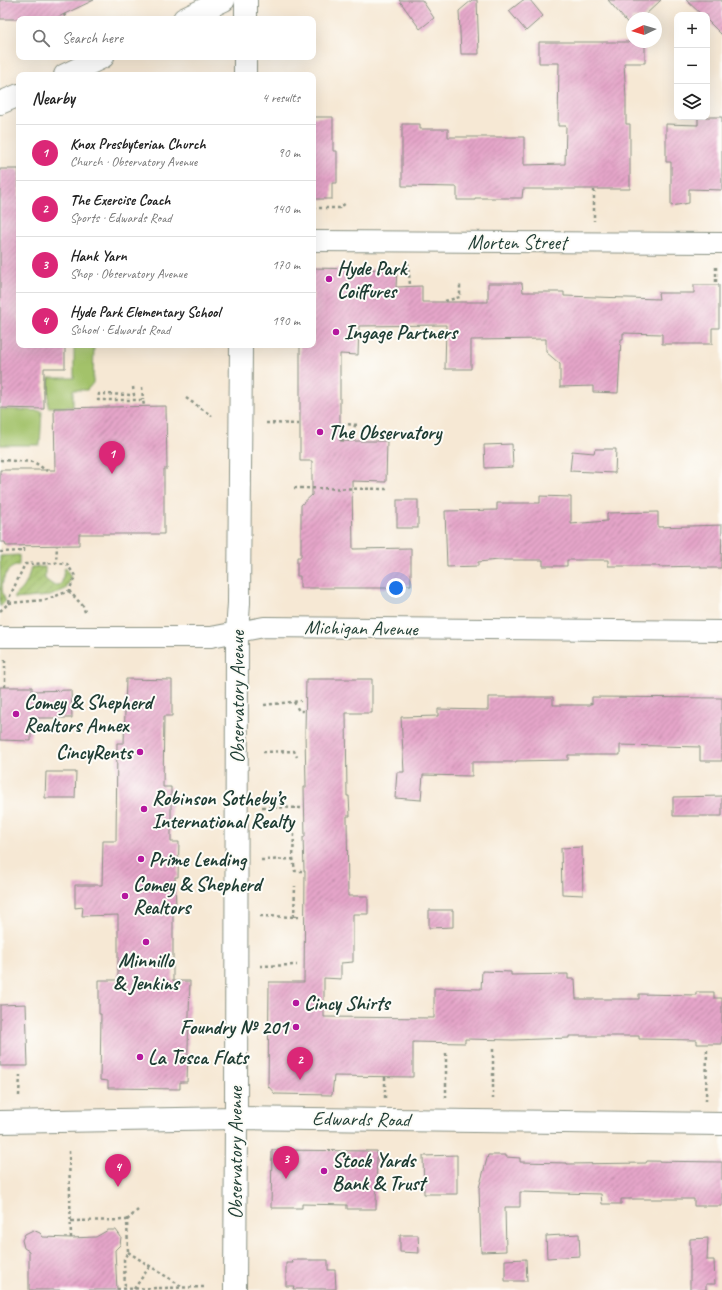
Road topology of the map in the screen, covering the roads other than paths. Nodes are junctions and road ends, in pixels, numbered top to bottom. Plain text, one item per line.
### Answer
1 (224, 0) edge
2 (246, 0) edge
3 (190, 16) edge
4 (246, 16) edge
5 (97, 60) edge
6 (245, 60) edge
7 (71, 72) edge
8 (245, 72) edge
9 (16, 96) edge
10 (0, 103) edge
11 (316, 241) edge
12 (722, 243) edge
13 (241, 348) edge
14 (722, 631) edge
15 (237, 632) junction
16 (0, 637) edge
17 (236, 1118) junction
18 (0, 1122) edge
19 (722, 1124) edge
20 (235, 1290) edge

1 - 3 main road
2 - 4 main road
5 - 7 main road
6 - 8 main road
9 - 10 main road
11 - 12 street, Morten Street
13 - 15 main road, Observatory Avenue
14 - 15 street, Michigan Avenue
15 - 16 street, Michigan Avenue
15 - 17 main road, Observatory Avenue
17 - 18 main road, Edwards Road
17 - 19 main road, Edwards Road
17 - 20 main road, Observatory Avenue

